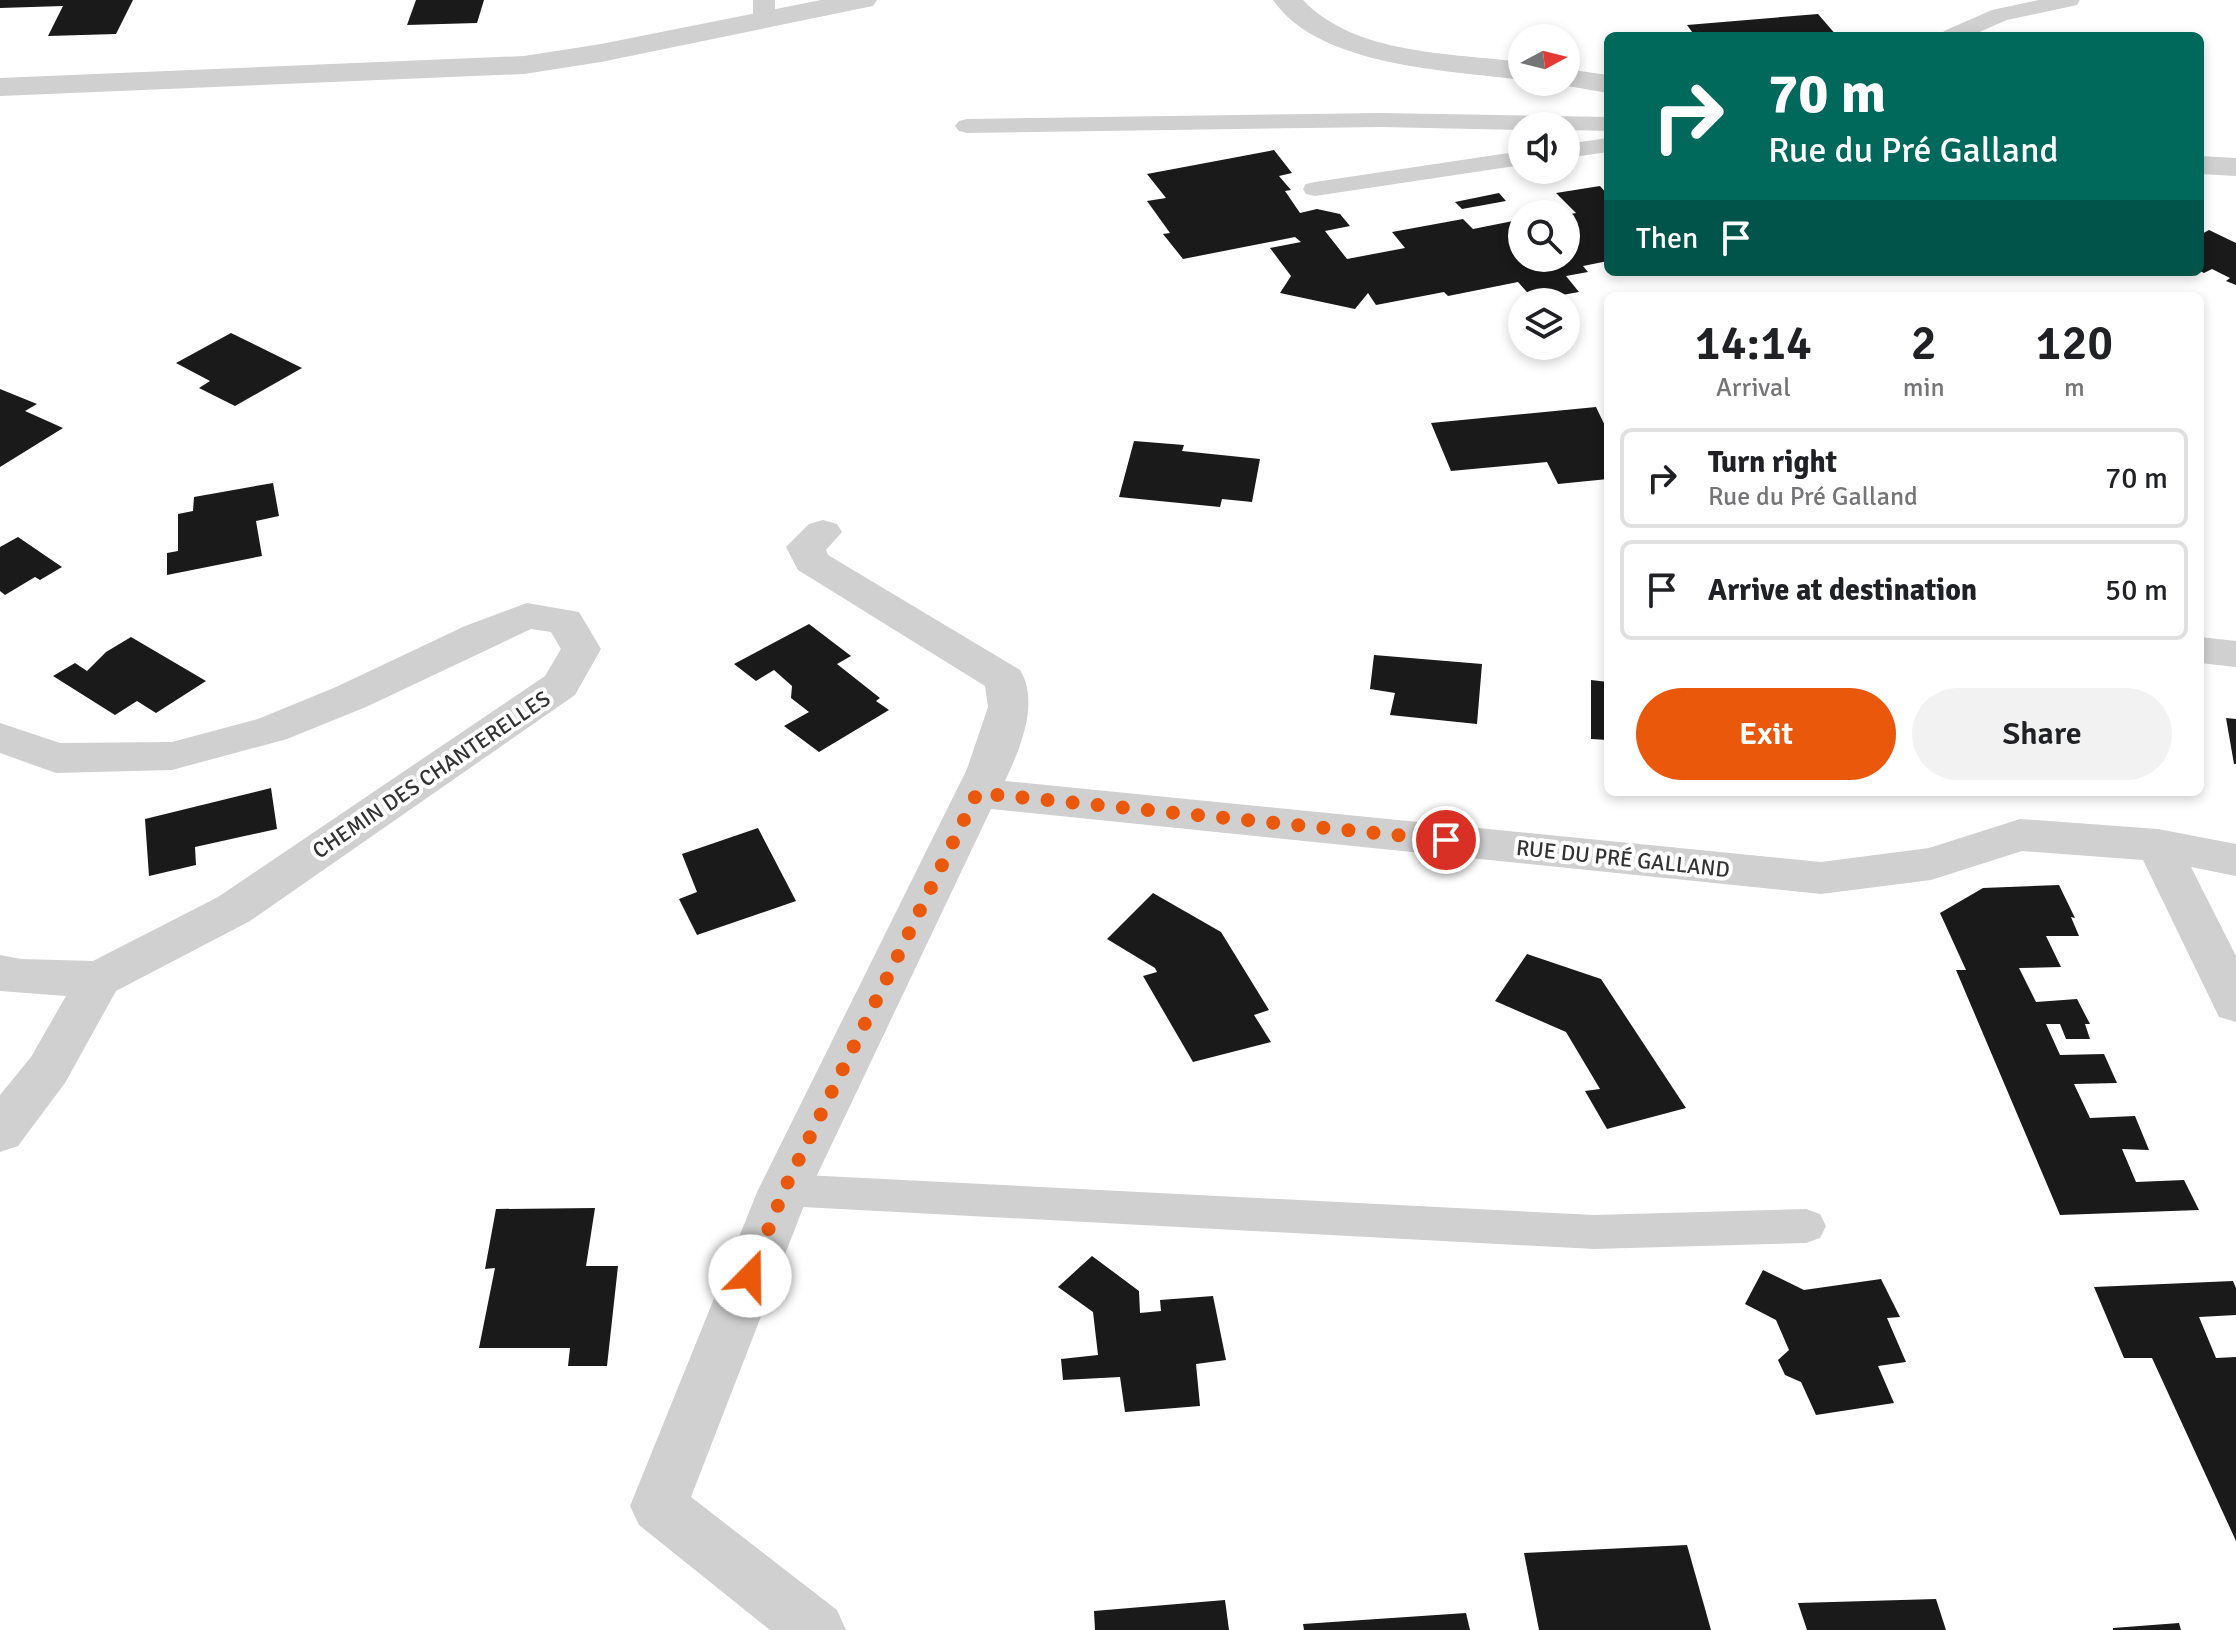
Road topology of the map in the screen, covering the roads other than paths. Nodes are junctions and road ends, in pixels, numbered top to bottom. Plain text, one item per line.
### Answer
1 (863, 0) edge
2 (1287, 0) edge
3 (2069, 0) edge
4 (764, 10) edge
5 (1961, 32) edge
6 (1508, 69) edge
7 (1580, 80) edge
8 (1604, 83) edge
9 (0, 87) edge
10 (1604, 124) edge
11 (967, 126) dead end
12 (1604, 146) edge
13 (1580, 149) edge
14 (1508, 160) edge
15 (2204, 165) edge
16 (2236, 167) edge
17 (1315, 189) dead end
18 (823, 532) dead end
19 (2204, 650) edge
20 (2236, 654) edge
21 (0, 737) edge
22 (977, 793) junction
23 (2158, 845) junction
24 (2236, 860) edge
25 (0, 973) edge
26 (99, 979) junction
27 (2236, 1004) edge
28 (0, 1132) edge
29 (784, 1190) junction
30 (1806, 1226) dead end
31 (816, 1630) edge

1 - 4 street
2 - 6 street
3 - 5 lane
4 - 9 street
7 - 8 street
10 - 11 lane
12 - 13 lane
14 - 17 lane
15 - 16 street
18 - 22 street
19 - 20 street
21 - 26 street, CHEMIN DES CHANTERELLES
22 - 23 street, RUE DU PRÉ GALLAND
22 - 29 street
23 - 24 street, RUE DU PRÉ GALLAND
23 - 27 street
25 - 26 street, CHEMIN DES CHANTERELLES
26 - 28 street
29 - 30 lane
29 - 31 street

